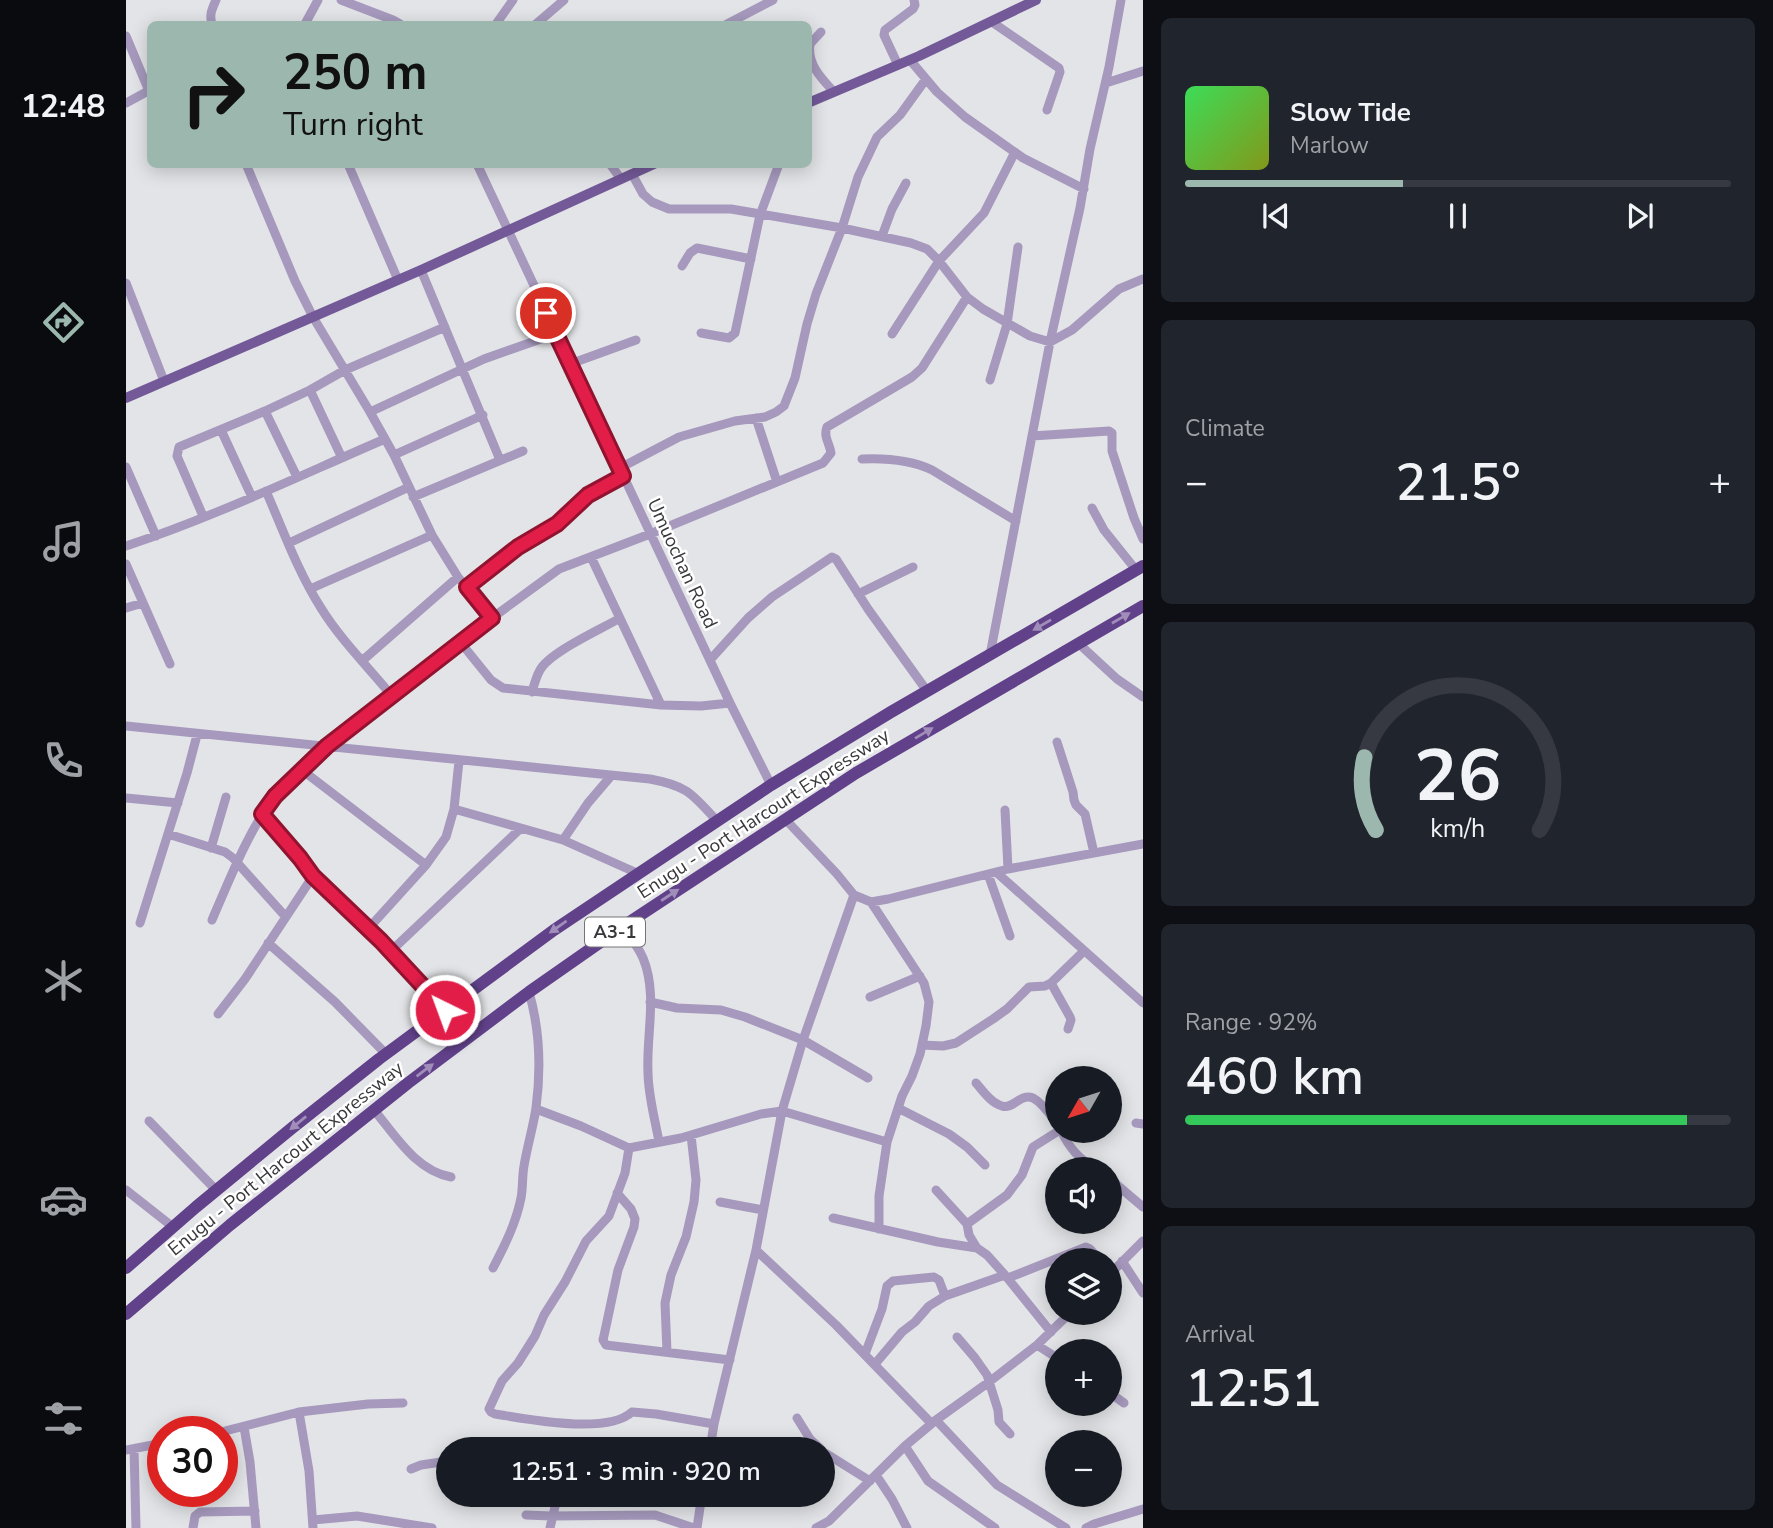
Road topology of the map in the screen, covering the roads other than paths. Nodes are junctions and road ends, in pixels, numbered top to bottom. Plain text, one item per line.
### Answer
1 (216, 0) edge
2 (318, 0) edge
3 (341, 0) edge
4 (513, 0) edge
5 (564, 0) edge
6 (773, 0) edge
7 (914, 0) edge
8 (1036, 0) edge
9 (1121, 0) edge
10 (211, 21) edge
11 (307, 21) edge
12 (395, 21) edge
13 (498, 21) edge
14 (540, 21) edge
15 (733, 21) edge
16 (992, 22) junction
17 (821, 32) dead end
18 (126, 36) edge
19 (812, 42) edge
20 (812, 60) edge
21 (910, 60) junction
22 (898, 65) junction
23 (1143, 71) edge
24 (926, 79) junction
25 (1105, 83) junction
26 (147, 84) edge
27 (147, 92) edge
28 (834, 92) junction
29 (812, 101) edge
30 (126, 103) edge
31 (1047, 110) dead end
32 (1015, 152) junction
33 (248, 168) edge
34 (350, 168) edge
35 (479, 168) edge
36 (615, 168) edge
37 (645, 168) edge
38 (778, 168) edge
39 (626, 177) junction
40 (906, 183) dead end
41 (1084, 189) junction
42 (760, 215) junction
43 (842, 228) junction
44 (509, 230) junction
45 (882, 236) junction
46 (1018, 247) dead end
47 (751, 259) junction
48 (939, 261) junction
49 (682, 266) dead end
50 (421, 270) junction
51 (1143, 279) edge
52 (398, 280) junction
53 (126, 283) edge
54 (967, 297) junction
55 (313, 317) junction
56 (1007, 324) junction
57 (445, 327) junction
58 (701, 333) dead end
59 (555, 334) junction
60 (892, 334) dead end
61 (636, 340) dead end
62 (1050, 342) junction
63 (570, 364) junction
64 (463, 368) junction
65 (345, 370) junction
66 (990, 380) dead end
67 (164, 381) junction
68 (310, 390) junction
69 (126, 398) edge
70 (265, 411) junction
71 (370, 412) junction
72 (483, 415) junction
73 (756, 418) junction
74 (221, 430) junction
75 (1032, 436) junction
76 (385, 439) junction
77 (523, 451) dead end
78 (394, 455) junction
79 (342, 457) junction
80 (862, 459) dead end
81 (500, 460) junction
82 (126, 467) edge
83 (622, 472) junction
84 (297, 477) junction
85 (777, 482) junction
86 (409, 487) junction
87 (266, 491) junction
88 (252, 497) junction
89 (414, 497) junction
90 (1092, 508) dead end
91 (203, 516) junction
92 (1016, 521) junction
93 (650, 534) junction
94 (432, 535) junction
95 (156, 536) junction
96 (1143, 539) edge
97 (289, 543) junction
98 (126, 546) edge
99 (591, 557) junction
100 (126, 564) edge
101 (913, 567) dead end
102 (1140, 568) edge
103 (458, 577) junction
104 (467, 587) junction
105 (310, 589) junction
106 (858, 594) junction
107 (143, 603) junction
108 (1143, 606) edge
109 (126, 608) edge
110 (492, 618) junction
111 (620, 618) junction
112 (461, 643) junction
113 (1079, 643) junction
114 (990, 655) junction
115 (363, 660) junction
116 (710, 660) junction
117 (170, 664) dead end
118 (927, 691) junction
119 (532, 692) junction
120 (392, 696) junction
121 (1143, 696) edge
122 (730, 703) junction
123 (661, 705) junction
124 (126, 726) edge
125 (197, 734) junction
126 (1057, 742) dead end
127 (327, 746) junction
128 (459, 761) junction
129 (302, 771) junction
130 (611, 776) junction
131 (771, 785) junction
132 (226, 797) dead end
133 (126, 798) edge
134 (178, 803) junction
135 (454, 809) junction
136 (1005, 810) dead end
137 (262, 814) junction
138 (786, 820) junction
139 (717, 821) junction
140 (521, 828) junction
141 (169, 834) junction
142 (563, 840) junction
143 (1143, 844) edge
144 (211, 848) junction
145 (1094, 853) junction
146 (237, 864) junction
147 (426, 865) junction
148 (1008, 869) junction
149 (637, 873) junction
150 (992, 873) junction
151 (313, 876) junction
152 (854, 895) junction
153 (871, 902) junction
154 (285, 916) junction
155 (212, 920) dead end
156 (140, 923) dead end
157 (622, 927) junction
158 (368, 929) junction
159 (1010, 936) dead end
160 (268, 943) junction
161 (391, 951) junction
162 (1084, 951) junction
163 (920, 976) junction
164 (1051, 983) junction
165 (529, 992) junction
166 (870, 998) dead end
167 (650, 1002) junction
168 (1143, 1003) edge
169 (445, 1010) junction
170 (218, 1014) dead end
171 (1068, 1028) dead end
172 (803, 1040) junction
173 (922, 1045) junction
174 (386, 1054) junction
175 (868, 1079) dead end
176 (976, 1083) dead end
177 (898, 1108) junction
178 (536, 1109) junction
179 (1045, 1109) edge
180 (373, 1110) junction
181 (782, 1111) junction
182 (149, 1121) dead end
183 (691, 1135) junction
184 (1045, 1140) edge
185 (659, 1142) junction
186 (887, 1143) junction
187 (1067, 1143) edge
188 (629, 1148) junction
189 (1079, 1157) edge
190 (985, 1165) dead end
191 (451, 1177) dead end
192 (1122, 1189) edge
193 (126, 1190) edge
194 (216, 1190) junction
195 (936, 1190) dead end
196 (617, 1193) junction
197 (720, 1202) dead end
198 (1143, 1207) edge
199 (763, 1210) junction
200 (833, 1217) dead end
201 (967, 1224) junction
202 (173, 1227) junction
203 (879, 1228) junction
204 (969, 1235) junction
205 (1143, 1243) edge
206 (960, 1245) junction
207 (977, 1248) junction
208 (756, 1250) junction
209 (1122, 1261) joint
210 (1045, 1263) edge
211 (126, 1268) edge
212 (494, 1268) dead end
213 (1007, 1277) junction
214 (1143, 1293) edge
215 (945, 1296) junction
216 (126, 1314) edge
217 (1058, 1325) edge
218 (1051, 1332) junction
219 (957, 1337) dead end
220 (1038, 1345) junction
221 (1045, 1350) edge
222 (667, 1352) junction
223 (865, 1354) junction
224 (730, 1360) junction
225 (875, 1364) junction
226 (989, 1382) junction
227 (1122, 1401) edge
228 (403, 1403) dead end
229 (1125, 1403) dead end
230 (299, 1412) junction
231 (797, 1418) dead end
232 (934, 1421) junction
233 (714, 1424) junction
234 (244, 1427) junction
235 (238, 1428) edge
236 (1010, 1434) dead end
237 (712, 1437) edge
238 (809, 1437) edge
239 (905, 1446) junction
240 (130, 1449) edge
241 (835, 1458) edge
242 (436, 1463) edge
243 (411, 1469) dead end
244 (873, 1478) junction
245 (554, 1507) edge
246 (699, 1507) edge
247 (1143, 1509) edge
248 (255, 1511) junction
249 (526, 1514) dead end
250 (551, 1516) junction
251 (313, 1524) edge
252 (832, 1525) edge
253 (136, 1528) edge
254 (193, 1528) edge
255 (256, 1528) edge
256 (432, 1528) edge
257 (550, 1528) edge
258 (695, 1528) edge
259 (816, 1528) edge
260 (906, 1528) edge
261 (995, 1528) edge
262 (1066, 1528) edge
263 (1087, 1528) edge

1 - 10 street
2 - 11 street
3 - 12 street
4 - 13 street
5 - 14 street
6 - 15 street
7 - 22 street
8 - 16 main road
9 - 25 street
16 - 21 main road
16 - 31 street
17 - 19 street
18 - 26 street
20 - 28 street
21 - 22 main road
21 - 24 street
22 - 28 main road
23 - 25 street
24 - 32 street
24 - 43 street
25 - 41 street
27 - 30 street
28 - 29 main road
32 - 41 street
32 - 48 street
33 - 55 street
34 - 52 street
35 - 44 street, Umuochan Road
36 - 39 street
37 - 39 main road
38 - 42 street
39 - 42 street
39 - 44 main road
40 - 45 street
41 - 62 street
42 - 43 street
42 - 47 street
43 - 45 street
43 - 73 street
44 - 50 main road
44 - 59 street, Umuochan Road
45 - 48 street
46 - 56 street
47 - 49 street
47 - 58 street
48 - 54 street
48 - 60 street
50 - 52 main road
50 - 57 street
51 - 62 street
52 - 55 main road
53 - 67 street
54 - 56 street
54 - 85 street
55 - 65 street
55 - 67 main road
56 - 62 street
56 - 66 street
57 - 64 street
57 - 65 street
59 - 63 street, Umuochan Road
59 - 64 street
61 - 63 street
62 - 75 street
63 - 83 street, Umuochan Road
64 - 71 street
64 - 72 street
65 - 68 street
65 - 71 street
67 - 69 main road
68 - 70 street
68 - 79 street
70 - 74 street
70 - 84 street
71 - 76 street
72 - 78 street
72 - 81 street
73 - 83 street
73 - 85 street
74 - 88 street
74 - 91 street
75 - 92 street
75 - 96 street
76 - 78 street
76 - 79 street
77 - 81 street
78 - 86 street
79 - 84 street
80 - 92 street
81 - 89 street
82 - 95 street
83 - 93 street, Umuochan Road
83 - 104 street
84 - 87 street
85 - 93 street
86 - 89 street
86 - 97 street
87 - 88 street
87 - 97 street
88 - 91 street
89 - 94 street
90 - 102 street
91 - 95 street
92 - 114 street
93 - 99 street
93 - 116 street, Umuochan Road
94 - 103 street
94 - 105 street
95 - 98 street
97 - 105 street
99 - 110 street
99 - 111 street
100 - 107 street
101 - 106 street
102 -> 114 highway, Enugu - Port Harcourt Expressway / A3-1
103 - 104 street
103 - 115 street
104 - 110 street
105 - 115 street
106 - 116 street
106 - 118 street
107 - 109 street
107 - 117 street
113 -> 108 highway, Enugu - Port Harcourt Expressway / A3-1
110 - 112 street
111 - 119 street
111 - 123 street
112 - 119 street
112 - 120 street
113 - 121 street
138 -> 113 highway, Enugu - Port Harcourt Expressway / A3-1
114 - 118 highway, Enugu - Port Harcourt Expressway / A3-1
115 - 120 street
116 - 122 street, Umuochan Road
118 - 131 highway, Enugu - Port Harcourt Expressway / A3-1
119 - 123 street
120 - 127 street
122 - 123 street
122 - 131 street, Umuochan Road
124 - 125 street
125 - 127 street
125 - 134 street
126 - 145 street
127 - 128 street
127 - 129 street
128 - 130 street
128 - 135 street
129 - 137 street
129 - 147 street
130 - 139 street
130 - 142 street
131 - 139 highway, Enugu - Port Harcourt Expressway / A3-1
132 - 144 street
133 - 134 street
134 - 141 street
135 - 140 street
135 - 147 street
136 - 148 street
137 - 146 street
137 - 151 street
138 - 152 street
157 -> 138 highway, Enugu - Port Harcourt Expressway / A3-1
139 - 149 highway, Enugu - Port Harcourt Expressway / A3-1
140 - 142 street
140 - 161 street
141 - 144 street
141 - 156 street
142 - 149 street
143 - 145 street
144 - 146 street
145 - 148 street
146 - 154 street
146 - 155 street
147 - 158 street
148 - 150 street
149 -> 169 highway, Enugu - Port Harcourt Expressway / A3-1
150 - 153 street
150 - 159 street
150 - 162 street
151 - 154 street
151 - 158 street
152 - 153 street
152 - 172 street
153 - 163 street
154 - 160 street
157 - 165 highway, Enugu - Port Harcourt Expressway / A3-1
157 - 167 street
158 - 161 street
160 - 170 street
160 - 174 street
161 - 169 street
162 - 164 street
162 - 168 street
163 - 166 street
163 - 173 street
164 - 171 street
164 - 173 street
165 - 178 street
180 -> 165 highway, Enugu - Port Harcourt Expressway / A3-1
167 - 172 street
167 - 185 street
169 - 174 highway, Enugu - Port Harcourt Expressway / A3-1
172 - 175 street
172 - 181 street
173 - 177 street
174 -> 194 highway, Enugu - Port Harcourt Expressway / A3-1
176 - 179 street
177 - 186 street
177 - 190 street
178 - 188 street
178 - 212 street
180 - 191 street
180 - 216 highway, Enugu - Port Harcourt Expressway / A3-1
181 - 183 street
181 - 186 street
181 - 199 street
182 - 194 street
183 - 185 street
183 - 222 street
184 - 201 street
185 - 188 street
186 - 203 street
187 - 189 street
188 - 196 street
192 - 198 street
193 - 202 street
194 - 202 highway, Enugu - Port Harcourt Expressway / A3-1
195 - 201 street
196 - 222 street
196 - 233 street
197 - 199 street
199 - 208 street
200 - 203 street
201 - 204 street
202 - 211 highway, Enugu - Port Harcourt Expressway / A3-1
203 - 206 street
204 - 206 street
204 - 207 street
205 - 209 street
206 - 207 street
207 - 213 street
208 - 223 street
208 - 224 street
209 - 214 street
210 - 213 street
213 - 215 street
213 - 218 street
215 - 223 street
215 - 225 street
217 - 218 street
218 - 220 street
219 - 226 street
220 - 221 street
220 - 226 street
222 - 224 street
223 - 225 street
224 - 233 street
225 - 232 street
226 - 232 street
226 - 236 street
227 - 229 street
228 - 230 street
230 - 234 street
230 - 251 street
231 - 238 street
232 - 239 street
232 - 262 street
233 - 237 street
234 - 235 street
234 - 248 street
239 - 244 street
239 - 261 street
240 - 253 street
241 - 244 street
242 - 243 street
244 - 252 street
244 - 260 street
245 - 250 street
246 - 258 street
247 - 263 street
248 - 254 street
248 - 255 street
249 - 250 street
250 - 257 street
250 - 258 street
251 - 256 street
252 - 259 street

